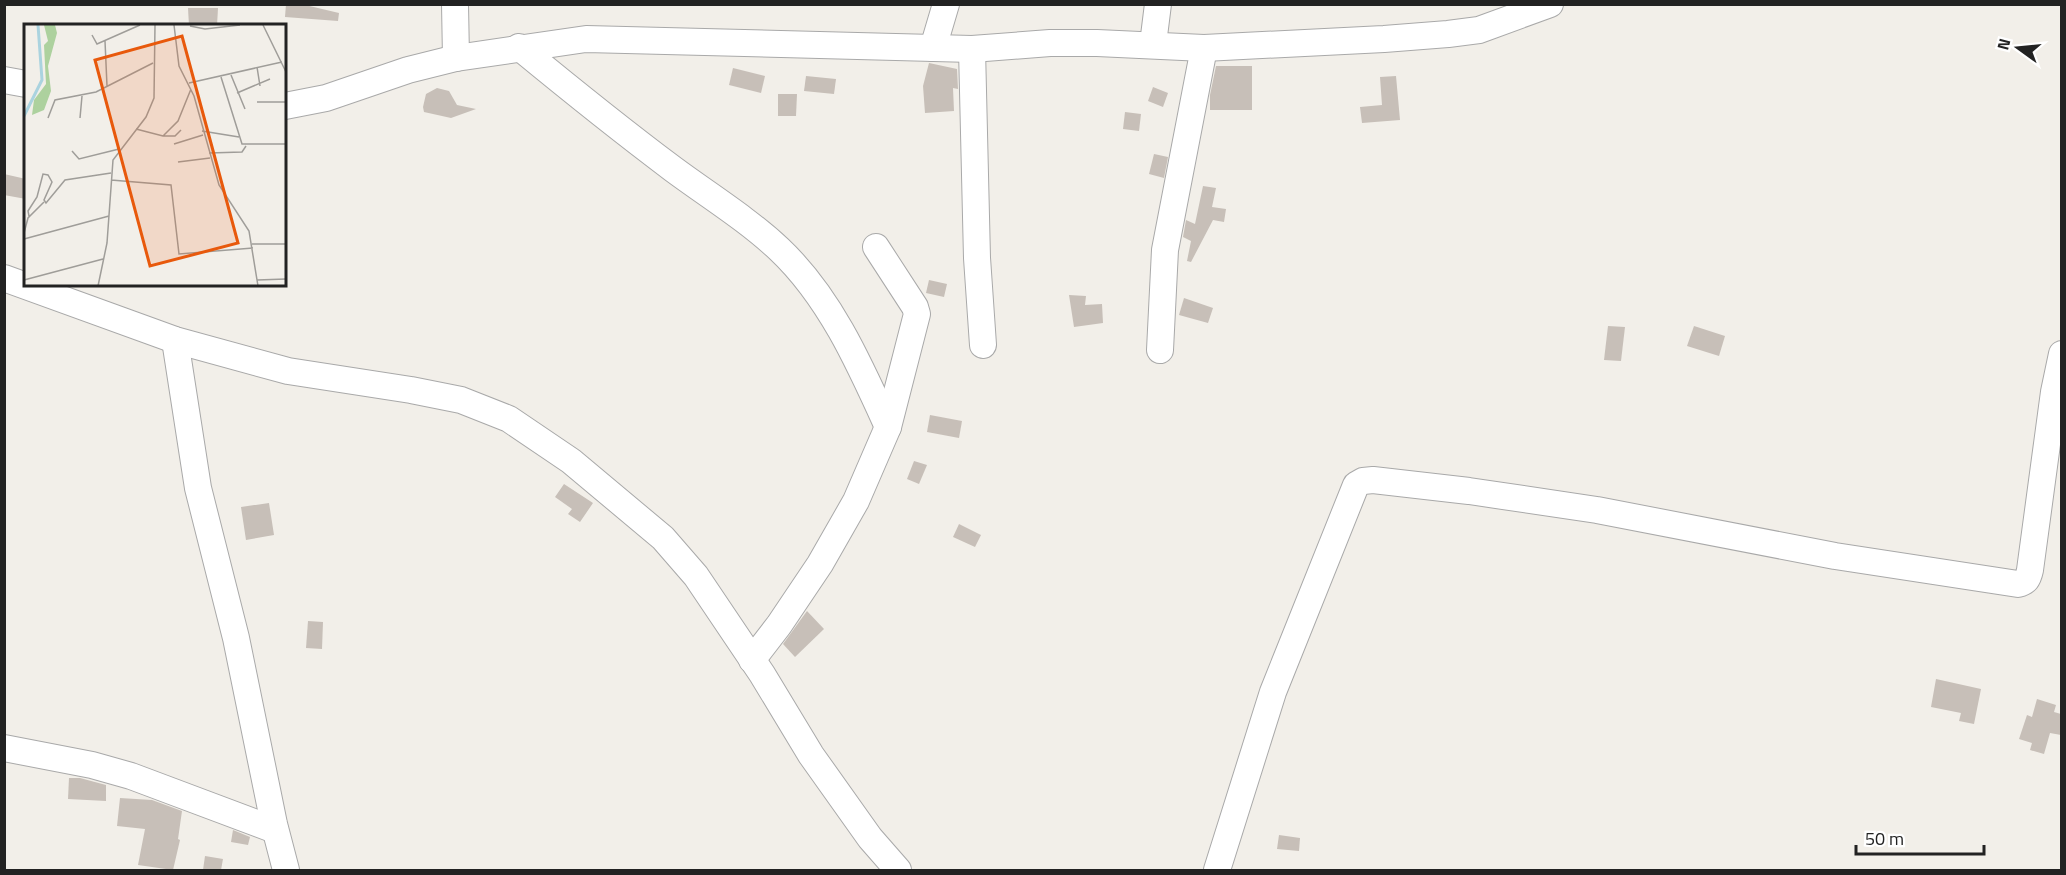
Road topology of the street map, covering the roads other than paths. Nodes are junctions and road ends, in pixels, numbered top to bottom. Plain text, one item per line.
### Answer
1 (455, 4) edge
2 (946, 4) edge
3 (1158, 4) edge
4 (1550, 4) edge
5 (1152, 44) junction
6 (519, 47) junction
7 (933, 48) junction
8 (1204, 48) junction
9 (972, 49) junction
10 (456, 58) junction
11 (4, 80) edge
12 (24, 84) edge
13 (286, 106) edge
14 (876, 247) dead end
15 (4, 278) edge
16 (24, 285) edge
17 (26, 286) edge
18 (174, 340) junction
19 (983, 345) dead end
20 (1160, 350) dead end
21 (2061, 354) edge
22 (888, 427) junction
23 (752, 660) junction
24 (4, 748) edge
25 (275, 830) junction
26 (285, 870) edge
27 (897, 870) edge
28 (1217, 870) edge

1 - 10 street
2 - 7 street
3 - 5 street
4 - 8 street
5 - 8 street
5 - 9 street
6 - 7 street
6 - 10 street
6 - 22 street
7 - 9 street
8 - 20 street
9 - 19 street
10 - 13 street
11 - 12 street
14 - 22 street
15 - 16 street
17 - 18 street
18 - 23 street
18 - 25 street
21 - 28 street
22 - 23 street
23 - 27 street
24 - 25 street
25 - 26 street

